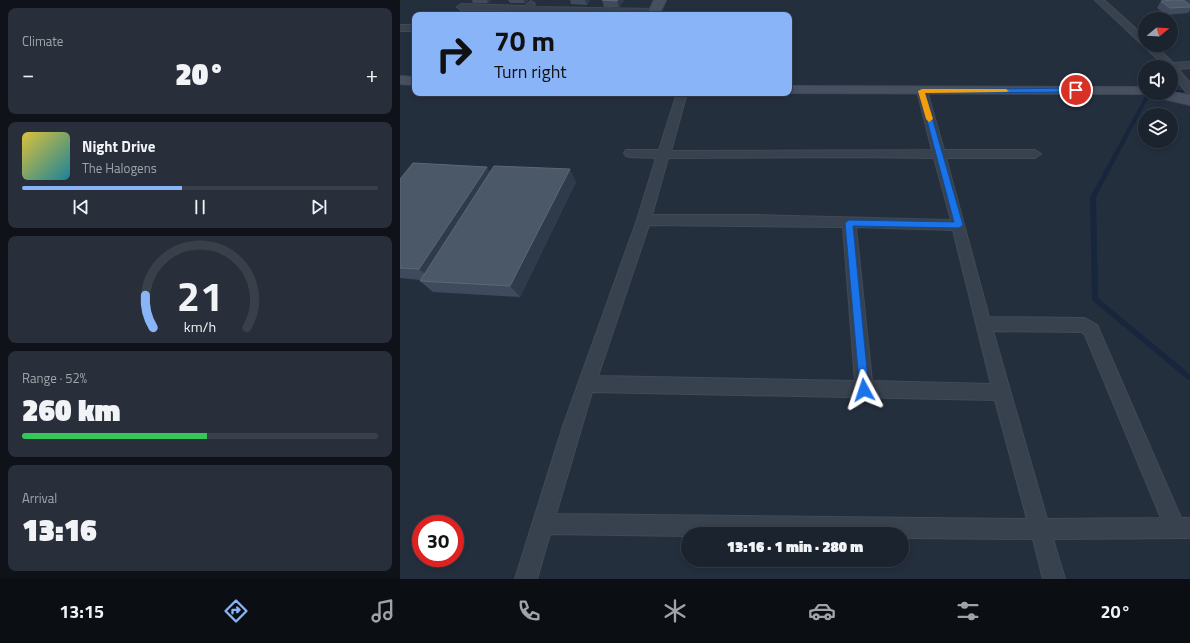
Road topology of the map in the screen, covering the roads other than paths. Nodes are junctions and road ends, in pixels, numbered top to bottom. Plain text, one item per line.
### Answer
1 (535, 0) edge
2 (660, 0) edge
3 (1099, 0) edge
4 (460, 7) dead end
5 (525, 12) edge
6 (654, 12) edge
7 (400, 28) edge
8 (412, 28) edge
9 (1138, 36) edge
10 (1157, 52) edge
11 (1165, 60) edge
12 (1190, 65) edge
13 (1178, 66) edge
14 (1178, 77) edge
15 (400, 80) edge
16 (412, 80) edge
17 (792, 90) edge
18 (1138, 90) edge
19 (922, 91) junction
20 (1187, 93) edge
21 (681, 96) edge
22 (630, 153) dead end
23 (939, 154) junction
24 (1035, 154) dead end
25 (665, 155) junction
26 (644, 220) junction
27 (849, 223) junction
28 (959, 225) junction
29 (983, 324) junction
30 (587, 384) junction
31 (864, 390) junction
32 (1002, 392) junction
33 (543, 524) junction
34 (1182, 527) edge
35 (1040, 529) junction
36 (526, 579) edge
37 (1054, 579) edge

1 - 5 street
2 - 6 street
3 - 9 street
4 - 5 street
7 - 8 street
10 - 11 street
12 - 13 street
14 - 20 street
15 - 16 street
17 - 19 street
18 - 19 street
19 - 23 street
21 - 25 street
22 - 25 street
23 - 24 street
23 - 25 street
23 - 28 street
25 - 26 street
26 - 27 street
26 - 30 street
27 - 28 street
27 - 31 street
28 - 29 street
29 - 32 street
29 - 34 street
30 - 31 street
30 - 33 street
31 - 32 street
32 - 35 street
33 - 35 street
33 - 36 street
34 - 35 street
35 - 37 street

